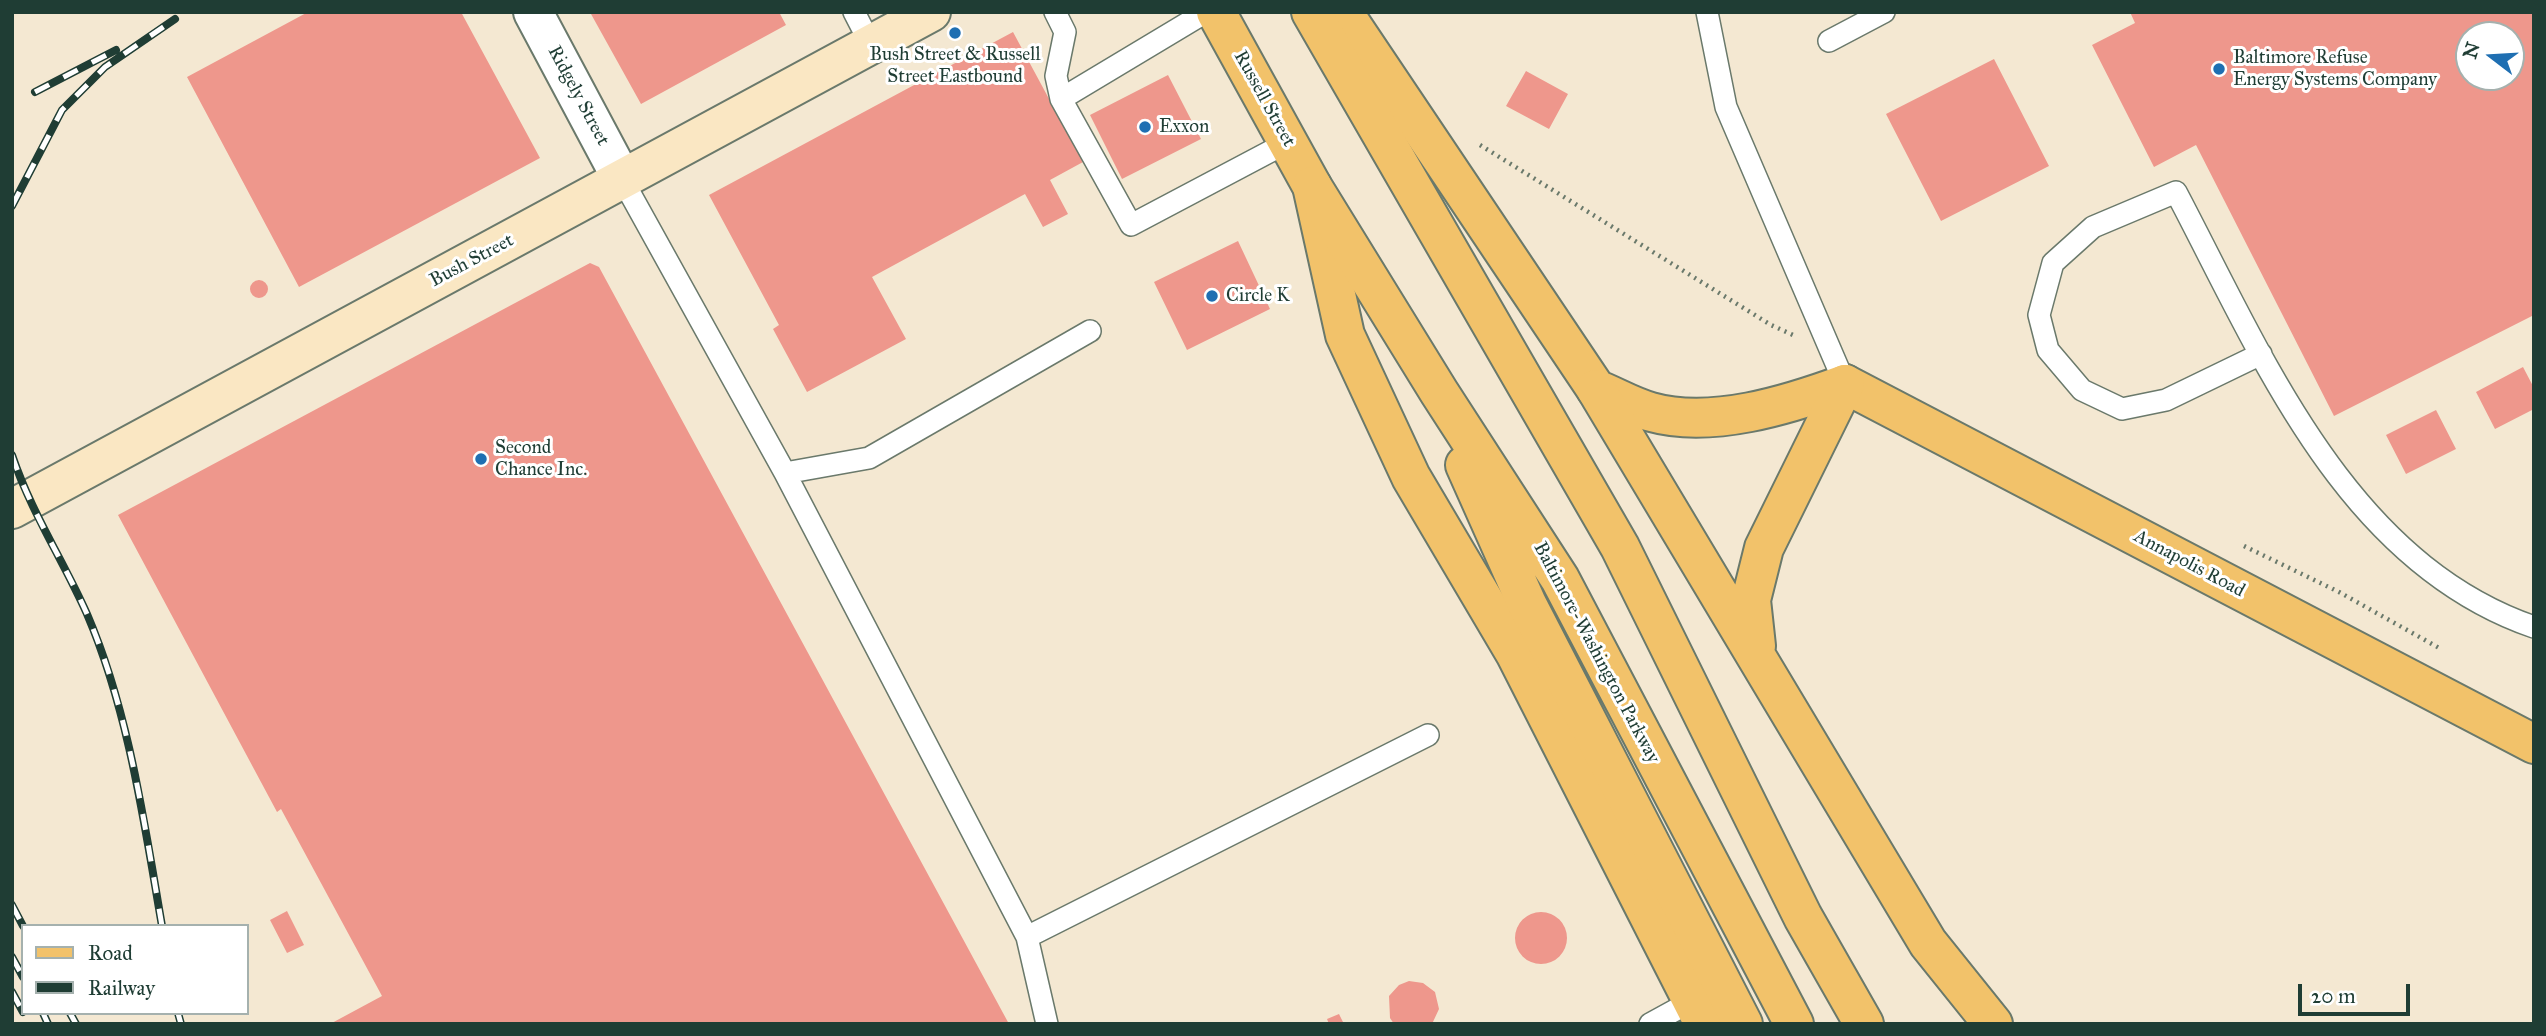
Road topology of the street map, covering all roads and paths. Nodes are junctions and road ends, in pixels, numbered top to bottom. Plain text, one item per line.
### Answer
1 (931, 12) edge
2 (1055, 12) edge
3 (1206, 12) edge
4 (1216, 12) edge
5 (1311, 12) edge
6 (1343, 12) edge
7 (1707, 12) edge
8 (1884, 12) edge
9 (535, 13) edge
10 (862, 28) edge
11 (1829, 41) dead end
12 (1060, 99) junction
13 (1288, 142) junction
14 (622, 179) junction
15 (1312, 186) junction
16 (1090, 331) dead end
17 (2262, 354) junction
18 (1844, 384) junction
19 (1596, 389) junction
20 (1439, 392) junction
21 (785, 473) junction
22 (12, 509) edge
23 (2534, 627) edge
24 (1756, 656) junction
25 (1429, 736) dead end
26 (2534, 744) edge
27 (1027, 937) junction
28 (1698, 1012) edge
29 (1046, 1024) edge
30 (1650, 1024) edge
31 (1743, 1024) edge
32 (1794, 1024) edge
33 (1864, 1024) edge
34 (1993, 1024) edge

1 - 10 street, Bush Street
2 - 12 lane
3 - 12 lane
4 - 13 main road, Russell Street
5 - 33 main road
6 - 19 main road
7 - 18 lane
8 - 11 lane
9 - 14 street, Ridgely Street
10 - 14 street, Bush Street
12 - 13 lane
13 - 15 main road, Russell Street
14 - 21 lane
14 - 22 street, Bush Street
15 - 20 main road, Baltimore-Washington Parkway
15 - 28 main road
16 - 21 lane
17 - 17 lane
17 - 23 lane
18 - 19 main road
18 - 24 main road
18 - 26 main road, Annapolis Road
19 - 24 main road
20 - 31 main road
20 - 32 main road, Baltimore-Washington Parkway
21 - 27 lane
24 - 34 main road
25 - 27 lane
27 - 29 lane
28 - 30 lane

